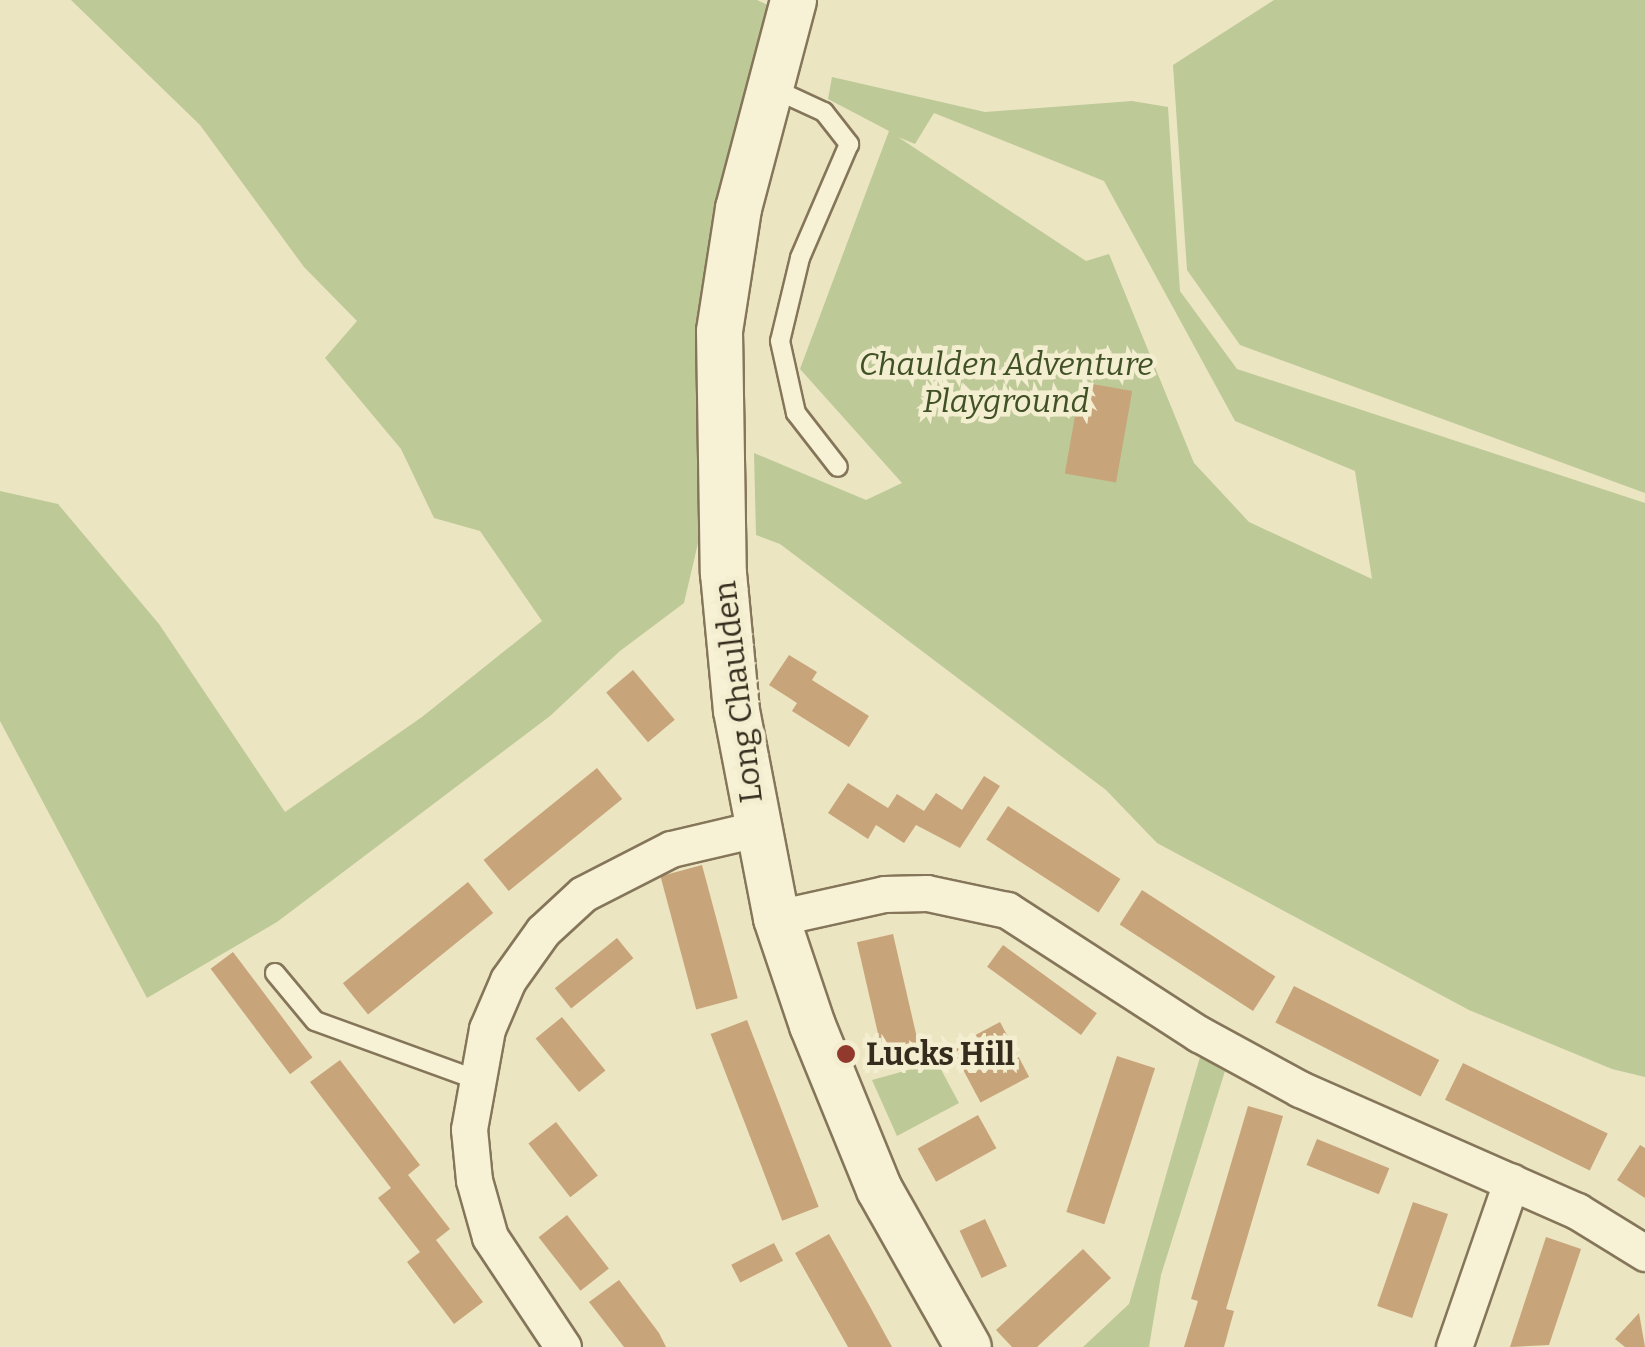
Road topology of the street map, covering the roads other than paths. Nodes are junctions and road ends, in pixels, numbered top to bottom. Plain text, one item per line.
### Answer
1 (793, 0) edge
2 (767, 86) junction
3 (838, 468) dead end
4 (756, 829) junction
5 (776, 918) junction
6 (276, 973) dead end
7 (477, 1080) junction
8 (1511, 1182) junction
9 (1645, 1253) edge
10 (563, 1347) edge
11 (968, 1347) edge
12 (1454, 1347) edge

1 - 2 street, Long Chaulden
2 - 3 lane
2 - 4 street, Long Chaulden
4 - 5 street, Long Chaulden
4 - 7 street
5 - 8 street
5 - 11 street, Long Chaulden
6 - 7 lane
7 - 10 street
8 - 9 street
8 - 12 street

